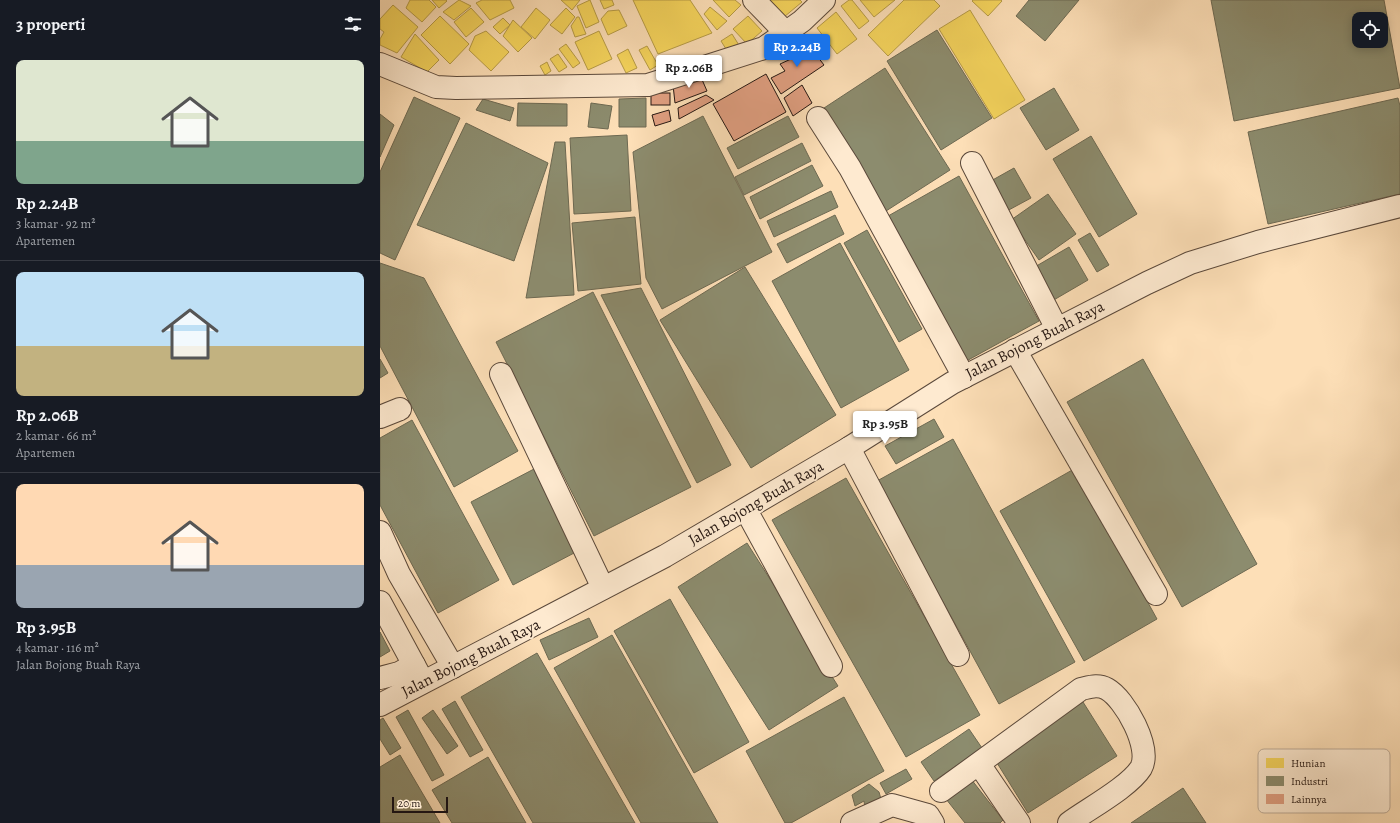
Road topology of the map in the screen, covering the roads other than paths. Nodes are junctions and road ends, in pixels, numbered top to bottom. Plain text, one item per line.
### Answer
1 (754, 0) edge
2 (824, 0) edge
3 (786, 34) junction
4 (380, 64) edge
5 (818, 118) dead end
6 (972, 163) dead end
7 (1400, 206) edge
8 (1057, 329) junction
9 (1015, 350) junction
10 (500, 374) dead end
11 (964, 377) junction
12 (400, 409) dead end
13 (380, 417) edge
14 (850, 448) junction
15 (746, 510) junction
16 (380, 532) edge
17 (604, 588) junction
18 (1156, 594) dead end
19 (380, 602) edge
20 (958, 655) dead end
21 (831, 666) dead end
22 (454, 667) junction
23 (419, 674) junction
24 (380, 678) edge
25 (380, 705) edge
26 (979, 764) junction
27 (941, 791) dead end
28 (852, 823) edge
29 (933, 823) edge
30 (1019, 823) edge
31 (1069, 823) edge

1 - 3 street
2 - 3 street
3 - 4 street
5 - 11 street
6 - 8 street
7 - 8 street, Jalan Bojong Buah Raya
8 - 9 street, Jalan Bojong Buah Raya
9 - 11 street, Jalan Bojong Buah Raya
9 - 18 street
10 - 17 street
11 - 14 street, Jalan Bojong Buah Raya
12 - 13 street
14 - 15 street, Jalan Bojong Buah Raya
14 - 20 street
15 - 17 street, Jalan Bojong Buah Raya
15 - 21 street
16 - 22 street
17 - 22 street, Jalan Bojong Buah Raya
19 - 23 street
22 - 23 street, Jalan Bojong Buah Raya
23 - 24 street
23 - 25 street, Jalan Bojong Buah Raya
26 - 27 street
26 - 30 street
26 - 31 street
28 - 29 street

